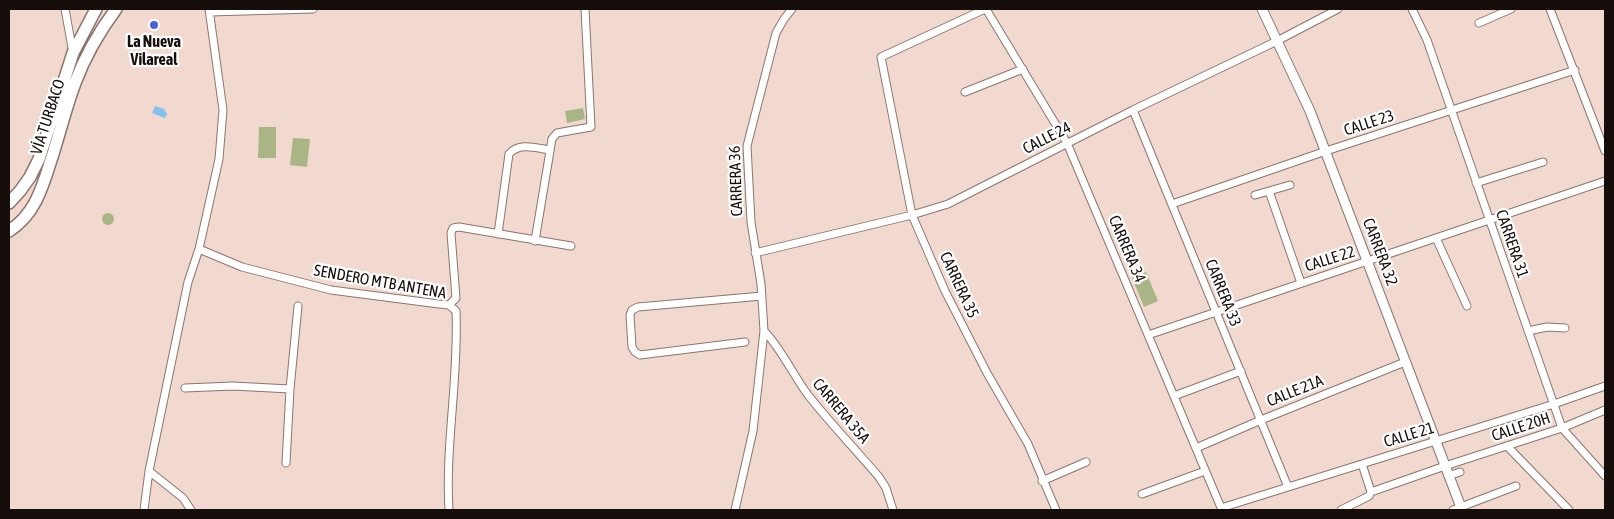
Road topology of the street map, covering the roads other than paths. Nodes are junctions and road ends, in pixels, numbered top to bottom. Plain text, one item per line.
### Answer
1 (65, 9) edge
2 (96, 9) edge
3 (116, 9) edge
4 (313, 9) edge
5 (585, 9) edge
6 (792, 9) edge
7 (986, 9) edge
8 (1262, 9) edge
9 (1338, 9) edge
10 (1412, 9) edge
11 (1511, 9) edge
12 (1550, 9) edge
13 (210, 10) edge
14 (1479, 23) dead end
15 (1277, 41) junction
16 (73, 53) junction
17 (1023, 69) junction
18 (1575, 70) junction
19 (965, 92) dead end
20 (1133, 110) junction
21 (1451, 111) junction
22 (1602, 133) edge
23 (1067, 143) junction
24 (550, 150) junction
25 (1326, 151) junction
26 (1605, 152) edge
27 (1543, 162) dead end
28 (1605, 181) edge
29 (1476, 183) junction
30 (1290, 184) dead end
31 (1269, 191) junction
32 (1255, 195) dead end
33 (9, 203) edge
34 (1172, 204) junction
35 (912, 215) junction
36 (1490, 220) junction
37 (9, 231) edge
38 (498, 234) junction
39 (1436, 238) junction
40 (535, 241) junction
41 (571, 246) dead end
42 (199, 249) junction
43 (755, 253) junction
44 (1368, 261) junction
45 (1301, 283) junction
46 (762, 296) junction
47 (298, 306) dead end
48 (449, 306) junction
49 (1467, 306) dead end
50 (1216, 312) junction
51 (1565, 328) dead end
52 (764, 331) junction
53 (1528, 331) junction
54 (1148, 336) junction
55 (745, 342) dead end
56 (1406, 362) junction
57 (1241, 371) junction
58 (1605, 386) edge
59 (185, 388) dead end
60 (290, 389) junction
61 (1174, 396) junction
62 (1554, 404) junction
63 (1603, 414) edge
64 (1261, 420) junction
65 (1562, 428) junction
66 (1435, 441) junction
67 (1508, 446) junction
68 (1196, 448) junction
69 (1086, 462) dead end
70 (286, 463) dead end
71 (1362, 464) junction
72 (1444, 466) junction
73 (1205, 470) junction
74 (150, 471) junction
75 (1460, 472) dead end
76 (1448, 476) junction
77 (1605, 476) edge
78 (1042, 481) junction
79 (1516, 486) dead end
80 (1288, 487) junction
81 (1371, 492) junction
82 (1142, 494) dead end
83 (1221, 509) edge
84 (1458, 509) edge
85 (144, 510) edge
86 (191, 510) edge
87 (449, 510) edge
88 (735, 510) edge
89 (893, 510) edge
90 (1056, 510) edge
91 (1341, 510) edge
92 (1569, 510) edge

1 - 16 street
2 - 16 highway, VÍA TURBACO
3 - 37 highway, VÍA TURBACO
4 - 13 street
5 - 24 street
6 - 43 street, CARRERA 36
7 - 17 street, CARRERA 34
7 - 35 street, CARRERA 35
8 - 15 street, CARRERA 32
9 - 15 street, CALLE 24
10 - 21 street, CARRERA 31
11 - 14 street
12 - 18 street
13 - 42 street
15 - 20 street, CALLE 24
15 - 25 street, CARRERA 32
16 - 33 highway, VÍA TURBACO
17 - 19 street
17 - 23 street, CARRERA 34
18 - 21 street, CALLE 23
18 - 22 street
20 - 23 street, CALLE 24
20 - 34 street, CARRERA 33
21 - 25 street, CALLE 23
21 - 29 street, CARRERA 31
22 - 26 street
23 - 35 street, CALLE 24
23 - 54 street, CARRERA 34
24 - 38 street
24 - 40 street
25 - 34 street, CALLE 23
25 - 44 street, CARRERA 32
27 - 29 street
28 - 36 street, CALLE 22
29 - 36 street, CARRERA 31
30 - 31 street
31 - 32 street
31 - 45 street
34 - 50 street, CARRERA 33
35 - 43 street, CALLE 24
35 - 78 street, CARRERA 35
36 - 39 street, CALLE 22
36 - 53 street, CARRERA 31
38 - 40 street
38 - 48 street
39 - 44 street, CALLE 22
39 - 49 street
40 - 41 street
42 - 48 street, SENDERO MTB ANTENA
42 - 74 street
43 - 46 street, CARRERA 36
44 - 45 street, CALLE 22
44 - 56 street, CARRERA 32
45 - 50 street, CALLE 22
46 - 52 street, CARRERA 36
46 - 55 street
47 - 60 street
48 - 87 street, SENDERO MTB ANTENA
50 - 54 street, CALLE 22
50 - 57 street, CARRERA 33
51 - 53 street
52 - 88 street
52 - 89 street, CARRERA 35A
53 - 62 street, CARRERA 31
54 - 61 street, CARRERA 34
56 - 64 street, CALLE 21A
56 - 66 street, CARRERA 32
57 - 61 street
57 - 64 street, CARRERA 33
58 - 62 street, CALLE 21
59 - 60 street
60 - 70 street
61 - 68 street, CARRERA 34
62 - 65 street, CARRERA 31
62 - 66 street, CALLE 21
63 - 65 street, CALLE 20H
64 - 68 street, CALLE 21A
64 - 80 street, CARRERA 33
65 - 67 street, CALLE 20H
65 - 77 street, CARRERA 31
66 - 71 street, CALLE 21
66 - 72 street, CARRERA 32
67 - 72 street, CALLE 20H
67 - 92 street
68 - 73 street, CARRERA 34
69 - 78 street
71 - 80 street, CALLE 21
71 - 81 street
72 - 76 street, CARRERA 32
72 - 81 street, CALLE 20H
73 - 82 street
73 - 83 street, CARRERA 34
74 - 85 street
74 - 86 street
75 - 76 street
76 - 84 street, CARRERA 32
78 - 90 street, CARRERA 35
79 - 84 street
80 - 83 street, CALLE 21
81 - 91 street, CALLE 20H

